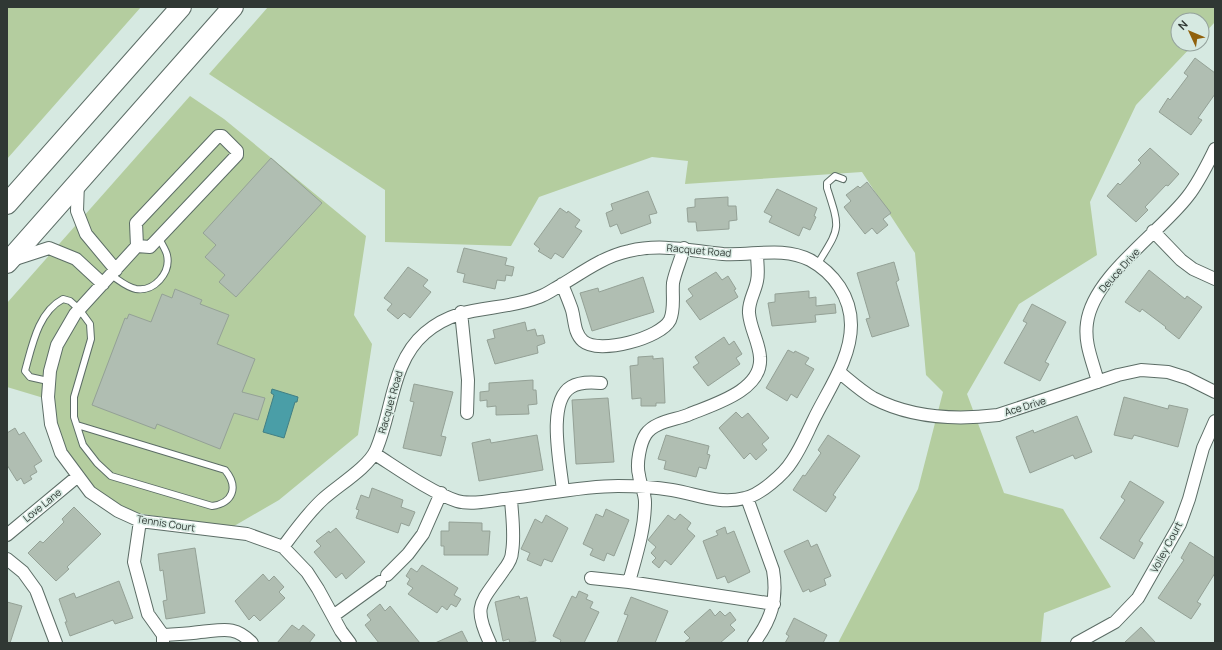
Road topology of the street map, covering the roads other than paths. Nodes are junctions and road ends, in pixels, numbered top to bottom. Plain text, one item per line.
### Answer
1 (181, 7) edge
2 (233, 7) edge
3 (1215, 149) edge
4 (843, 179) dead end
5 (78, 182) junction
6 (7, 204) edge
7 (1153, 231) junction
8 (159, 238) junction
9 (137, 246) junction
10 (684, 248) junction
11 (757, 254) junction
12 (8, 262) edge
13 (817, 265) junction
14 (110, 276) junction
15 (1215, 279) edge
16 (562, 284) junction
17 (79, 309) junction
18 (461, 312) junction
19 (839, 372) junction
20 (48, 381) junction
21 (1098, 382) junction
22 (601, 383) dead end
23 (1215, 392) edge
24 (466, 413) dead end
25 (1215, 421) edge
26 (77, 425) junction
27 (375, 454) junction
28 (78, 476) junction
29 (642, 487) junction
30 (563, 491) junction
31 (441, 493) junction
32 (747, 498) junction
33 (511, 499) junction
34 (140, 521) junction
35 (7, 535) edge
36 (283, 547) junction
37 (7, 559) edge
38 (591, 578) dead end
39 (629, 582) junction
40 (774, 604) junction
41 (333, 616) junction
42 (163, 639) edge
43 (56, 643) edge
44 (252, 643) edge
45 (350, 643) edge
46 (490, 643) edge
47 (754, 643) edge
48 (1077, 643) edge

1 - 6 highway
2 - 5 highway
3 - 7 street, Deuce Drive
4 - 13 lane
5 - 12 highway
5 - 14 street
7 - 15 street
7 - 21 street, Deuce Drive
8 - 9 street
8 - 9 street
8 - 14 lane
9 - 14 street, Tennis Court
10 - 11 street, Racquet Road
10 - 16 street, Racquet Road
10 - 16 street
11 - 13 street, Racquet Road
11 - 29 street
12 - 14 street
13 - 19 street, Racquet Road
14 - 17 street, Tennis Court
16 - 18 street, Racquet Road
17 - 20 street, Tennis Court
17 - 20 lane
17 - 26 lane
18 - 24 street
18 - 27 street, Racquet Road
19 - 21 street, Ace Drive
19 - 32 street, Racquet Road
20 - 28 street, Tennis Court
21 - 23 street, Ace Drive
22 - 30 street
25 - 48 street, Volley Court
26 - 26 lane
27 - 31 street, Racquet Road
27 - 36 street
28 - 34 street, Tennis Court
28 - 35 street, Love Lane
29 - 30 street, Racquet Road
29 - 32 street, Racquet Road
29 - 39 street
30 - 33 street, Racquet Road
31 - 33 street, Racquet Road
31 - 41 street
32 - 40 street
33 - 46 street
34 - 36 street, Tennis Court
34 - 42 street
36 - 41 street, Tennis Court
37 - 43 street
38 - 39 street
39 - 40 street
40 - 47 street
41 - 45 street, Tennis Court
42 - 44 street

